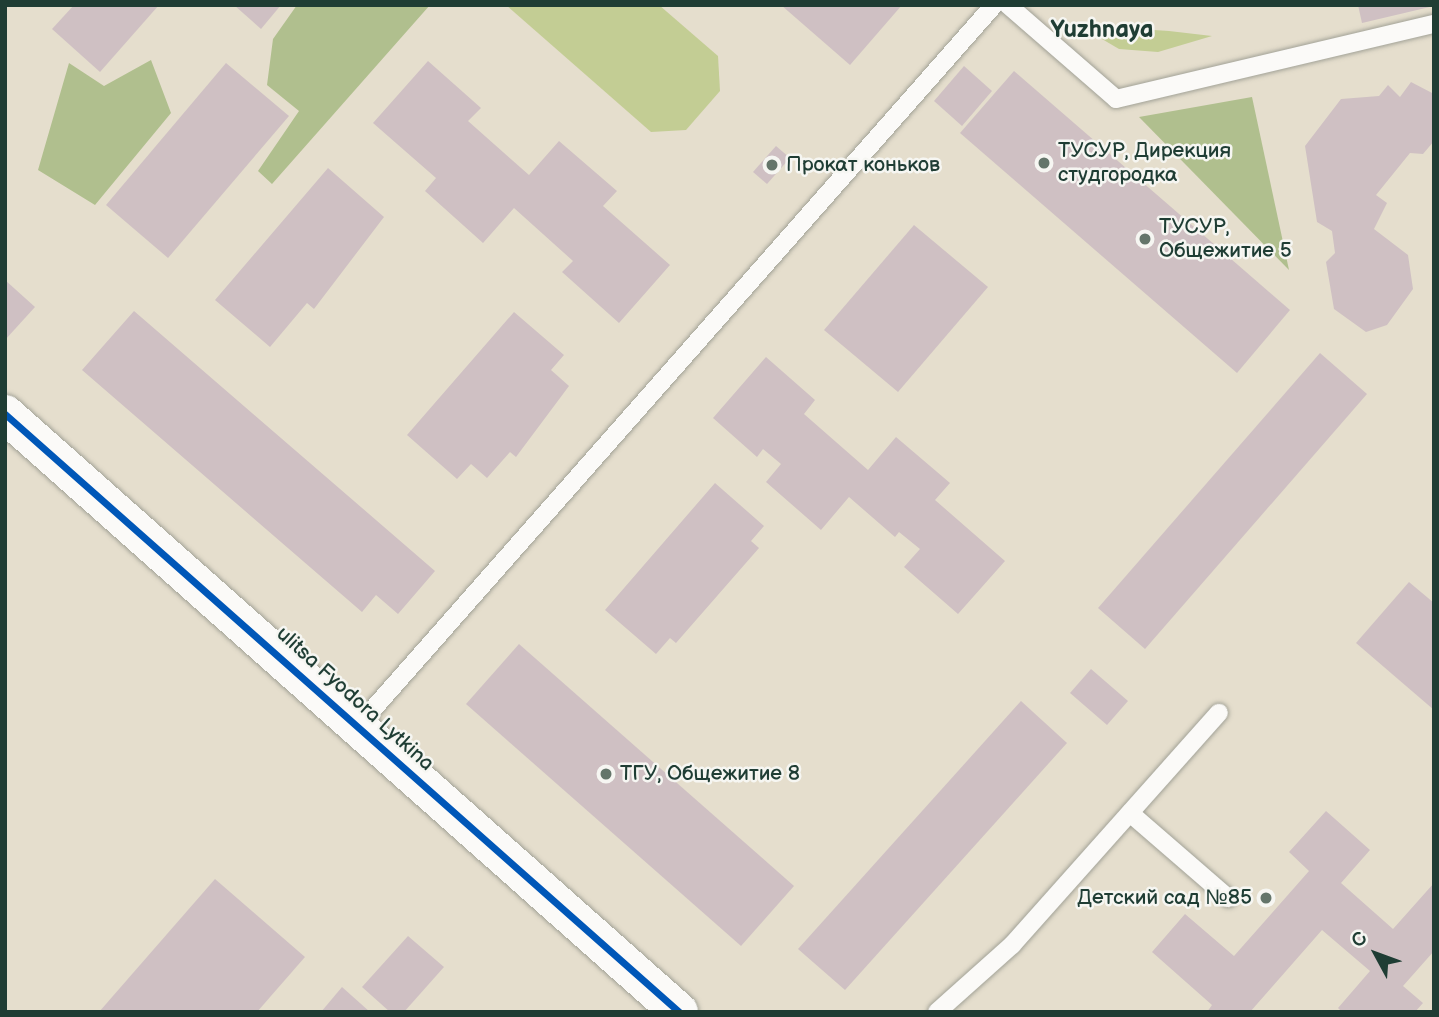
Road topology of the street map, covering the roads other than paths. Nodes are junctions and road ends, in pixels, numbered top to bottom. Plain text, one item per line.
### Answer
1 (994, 5) edge
2 (1008, 5) edge
3 (1434, 24) edge
4 (5, 414) edge
5 (1219, 713) dead end
6 (359, 725) junction
7 (1130, 813) junction
8 (1228, 898) dead end
9 (679, 1012) edge
10 (937, 1012) edge

1 - 6 lane
2 - 3 lane
4 - 6 street, ulitsa Fyodora Lytkina
5 - 7 lane
6 - 9 street, ulitsa Fyodora Lytkina
7 - 8 lane
7 - 10 lane

